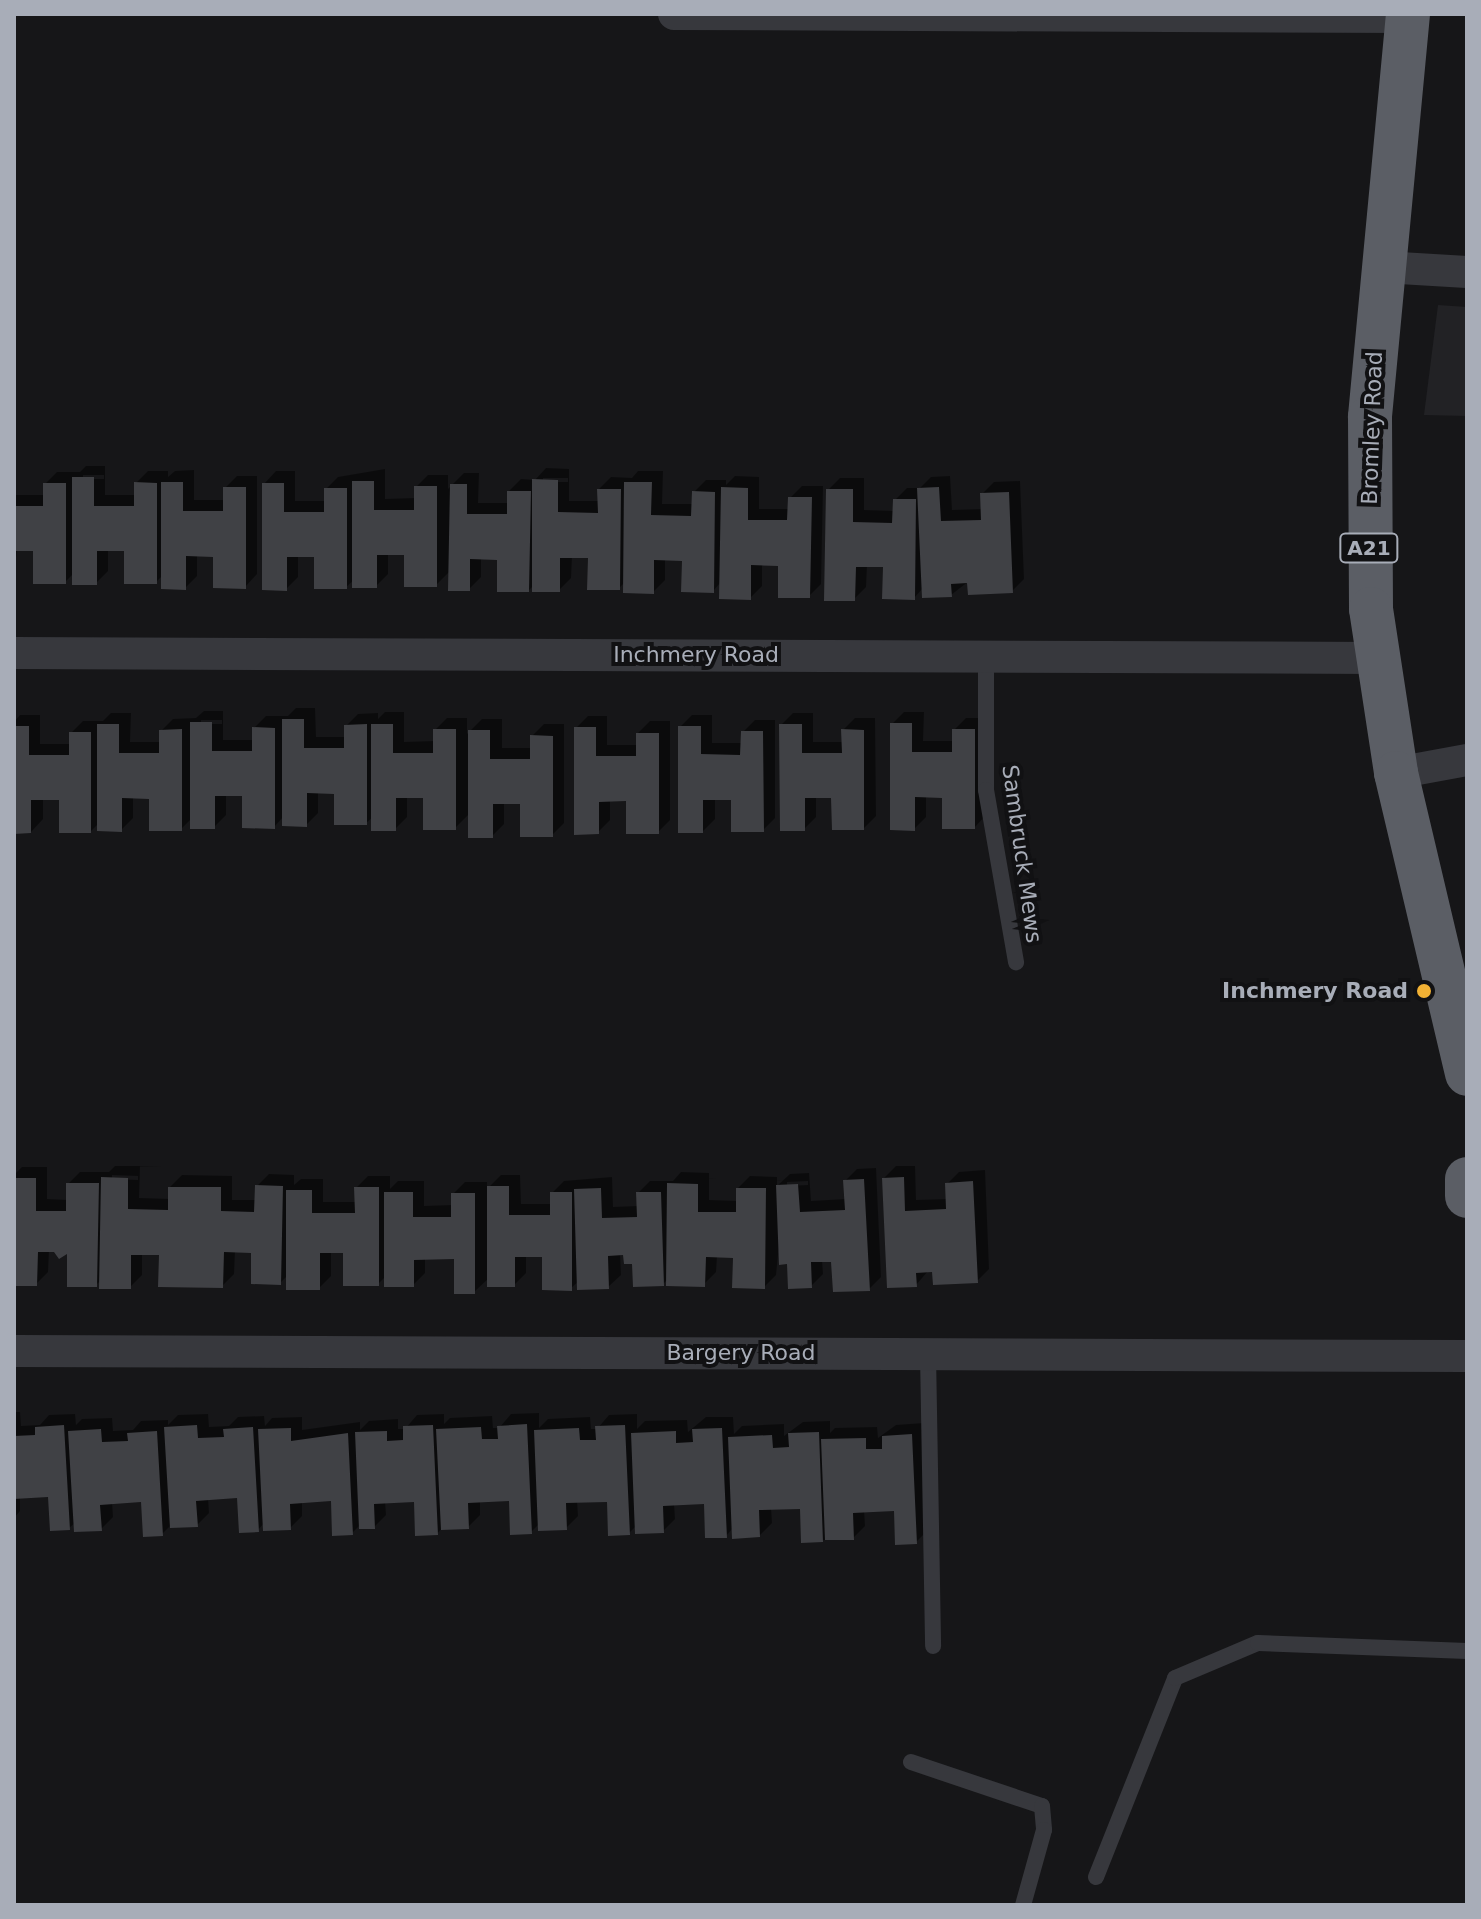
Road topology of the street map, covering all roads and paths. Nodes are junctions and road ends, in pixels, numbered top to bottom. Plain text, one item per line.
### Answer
1 (674, 14) edge
2 (1408, 15) edge
3 (1383, 267) junction
4 (1467, 272) edge
5 (14, 653) edge
6 (986, 656) junction
7 (1377, 658) junction
8 (1467, 760) edge
9 (1396, 773) junction
10 (1016, 962) dead end
11 (1467, 1074) edge
12 (1467, 1179) edge
13 (1467, 1196) edge
14 (14, 1351) edge
15 (928, 1354) junction
16 (1467, 1356) edge
17 (933, 1646) dead end
18 (1467, 1651) edge
19 (911, 1762) dead end
20 (1096, 1877) dead end
21 (1023, 1905) edge

1 - 2 street
2 - 3 highway, Bromley Road / A21
3 - 4 street
3 - 7 highway, Bromley Road / A21
5 - 6 street, Inchmery Road
6 - 7 street, Inchmery Road
6 - 10 lane, Sambruck Mews
7 - 9 highway, Bromley Road / A21
8 - 9 street
9 - 11 highway, Bromley Road / A21
12 - 13 highway
14 - 15 street, Bargery Road
15 - 16 street, Bargery Road
15 - 17 lane
18 - 20 lane
19 - 21 lane

